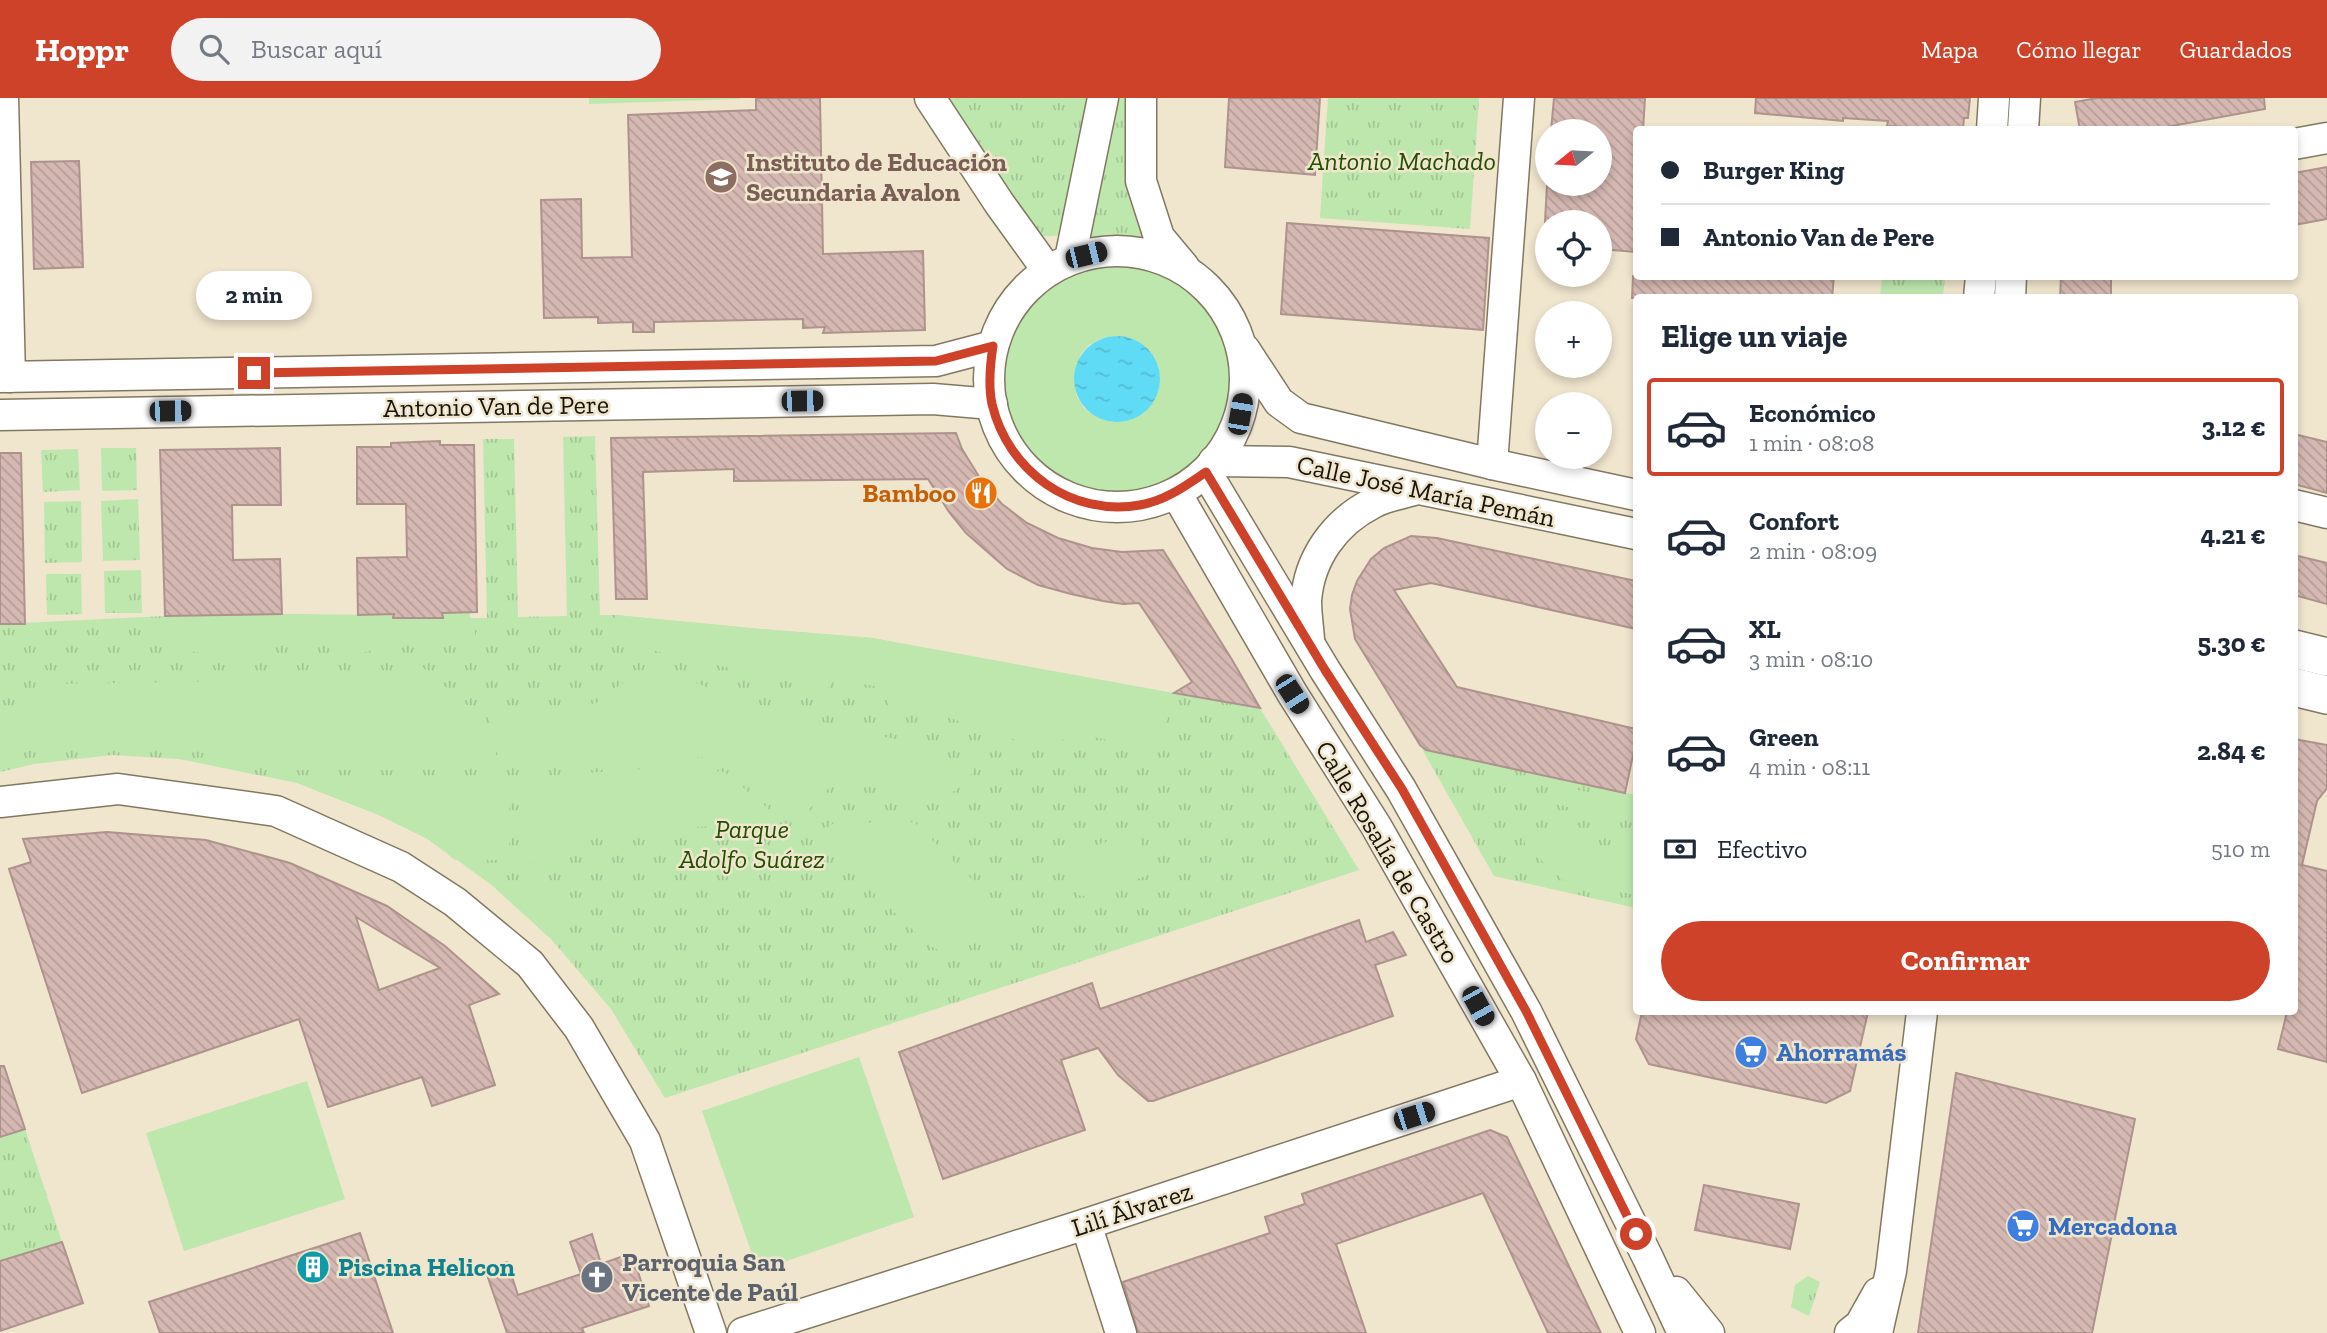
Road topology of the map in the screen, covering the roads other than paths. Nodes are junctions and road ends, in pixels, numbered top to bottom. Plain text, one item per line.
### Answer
1 (3, 98) edge
2 (930, 98) edge
3 (1103, 98) edge
4 (1142, 98) edge
5 (1519, 98) edge
6 (1994, 98) edge
7 (2025, 98) edge
8 (1992, 126) edge
9 (2023, 126) edge
10 (2327, 138) edge
11 (2298, 143) edge
12 (1059, 265) junction
13 (1188, 272) junction
14 (1240, 344) junction
15 (993, 346) junction
16 (5, 377) edge
17 (992, 404) junction
18 (0, 415) edge
19 (1492, 464) junction
20 (1210, 467) junction
21 (1417, 489) junction
22 (1176, 493) junction
23 (1633, 494) edge
24 (2298, 506) edge
25 (2327, 513) edge
26 (1633, 533) edge
27 (1309, 643) junction
28 (2298, 650) edge
29 (2327, 657) edge
30 (2298, 688) edge
31 (2327, 695) edge
32 (0, 802) edge
33 (1922, 1015) edge
34 (1521, 1081) junction
35 (1086, 1224) junction
36 (1648, 1258) junction
37 (1891, 1271) junction
38 (711, 1333) edge
39 (743, 1333) edge
40 (1121, 1333) edge
41 (1640, 1333) edge
42 (1683, 1333) edge
43 (1709, 1333) edge
44 (1850, 1333) edge
45 (1877, 1333) edge

1 - 16 street
2 - 12 street
3 - 12 street
4 - 13 street
5 - 19 street
6 - 8 street
7 - 9 street
10 - 11 street
12 - 13 street
12 - 15 street
13 - 14 street
14 - 19 street, Calle José María Pemán
14 - 20 street
15 - 16 street, Antonio Van de Pere
15 - 17 street
17 - 18 street, Antonio Van de Pere
17 - 22 street
19 - 23 street, Calle José María Pemán
20 - 21 street, Calle José María Pemán
20 - 22 street
20 - 27 street, Calle Rosalía de Castro
21 - 26 street, Calle José María Pemán
21 - 27 street
22 - 34 street, Calle Rosalía de Castro
24 - 25 street
27 - 36 street, Calle Rosalía de Castro
28 - 29 street
30 - 31 street
32 - 38 street
33 - 37 street
34 - 35 street, Lilí Álvarez
34 - 41 street, Calle Rosalía de Castro
35 - 39 street, Lilí Álvarez
35 - 40 street
36 - 42 street, Calle Rosalía de Castro
36 - 43 street
37 - 44 street
37 - 45 street

